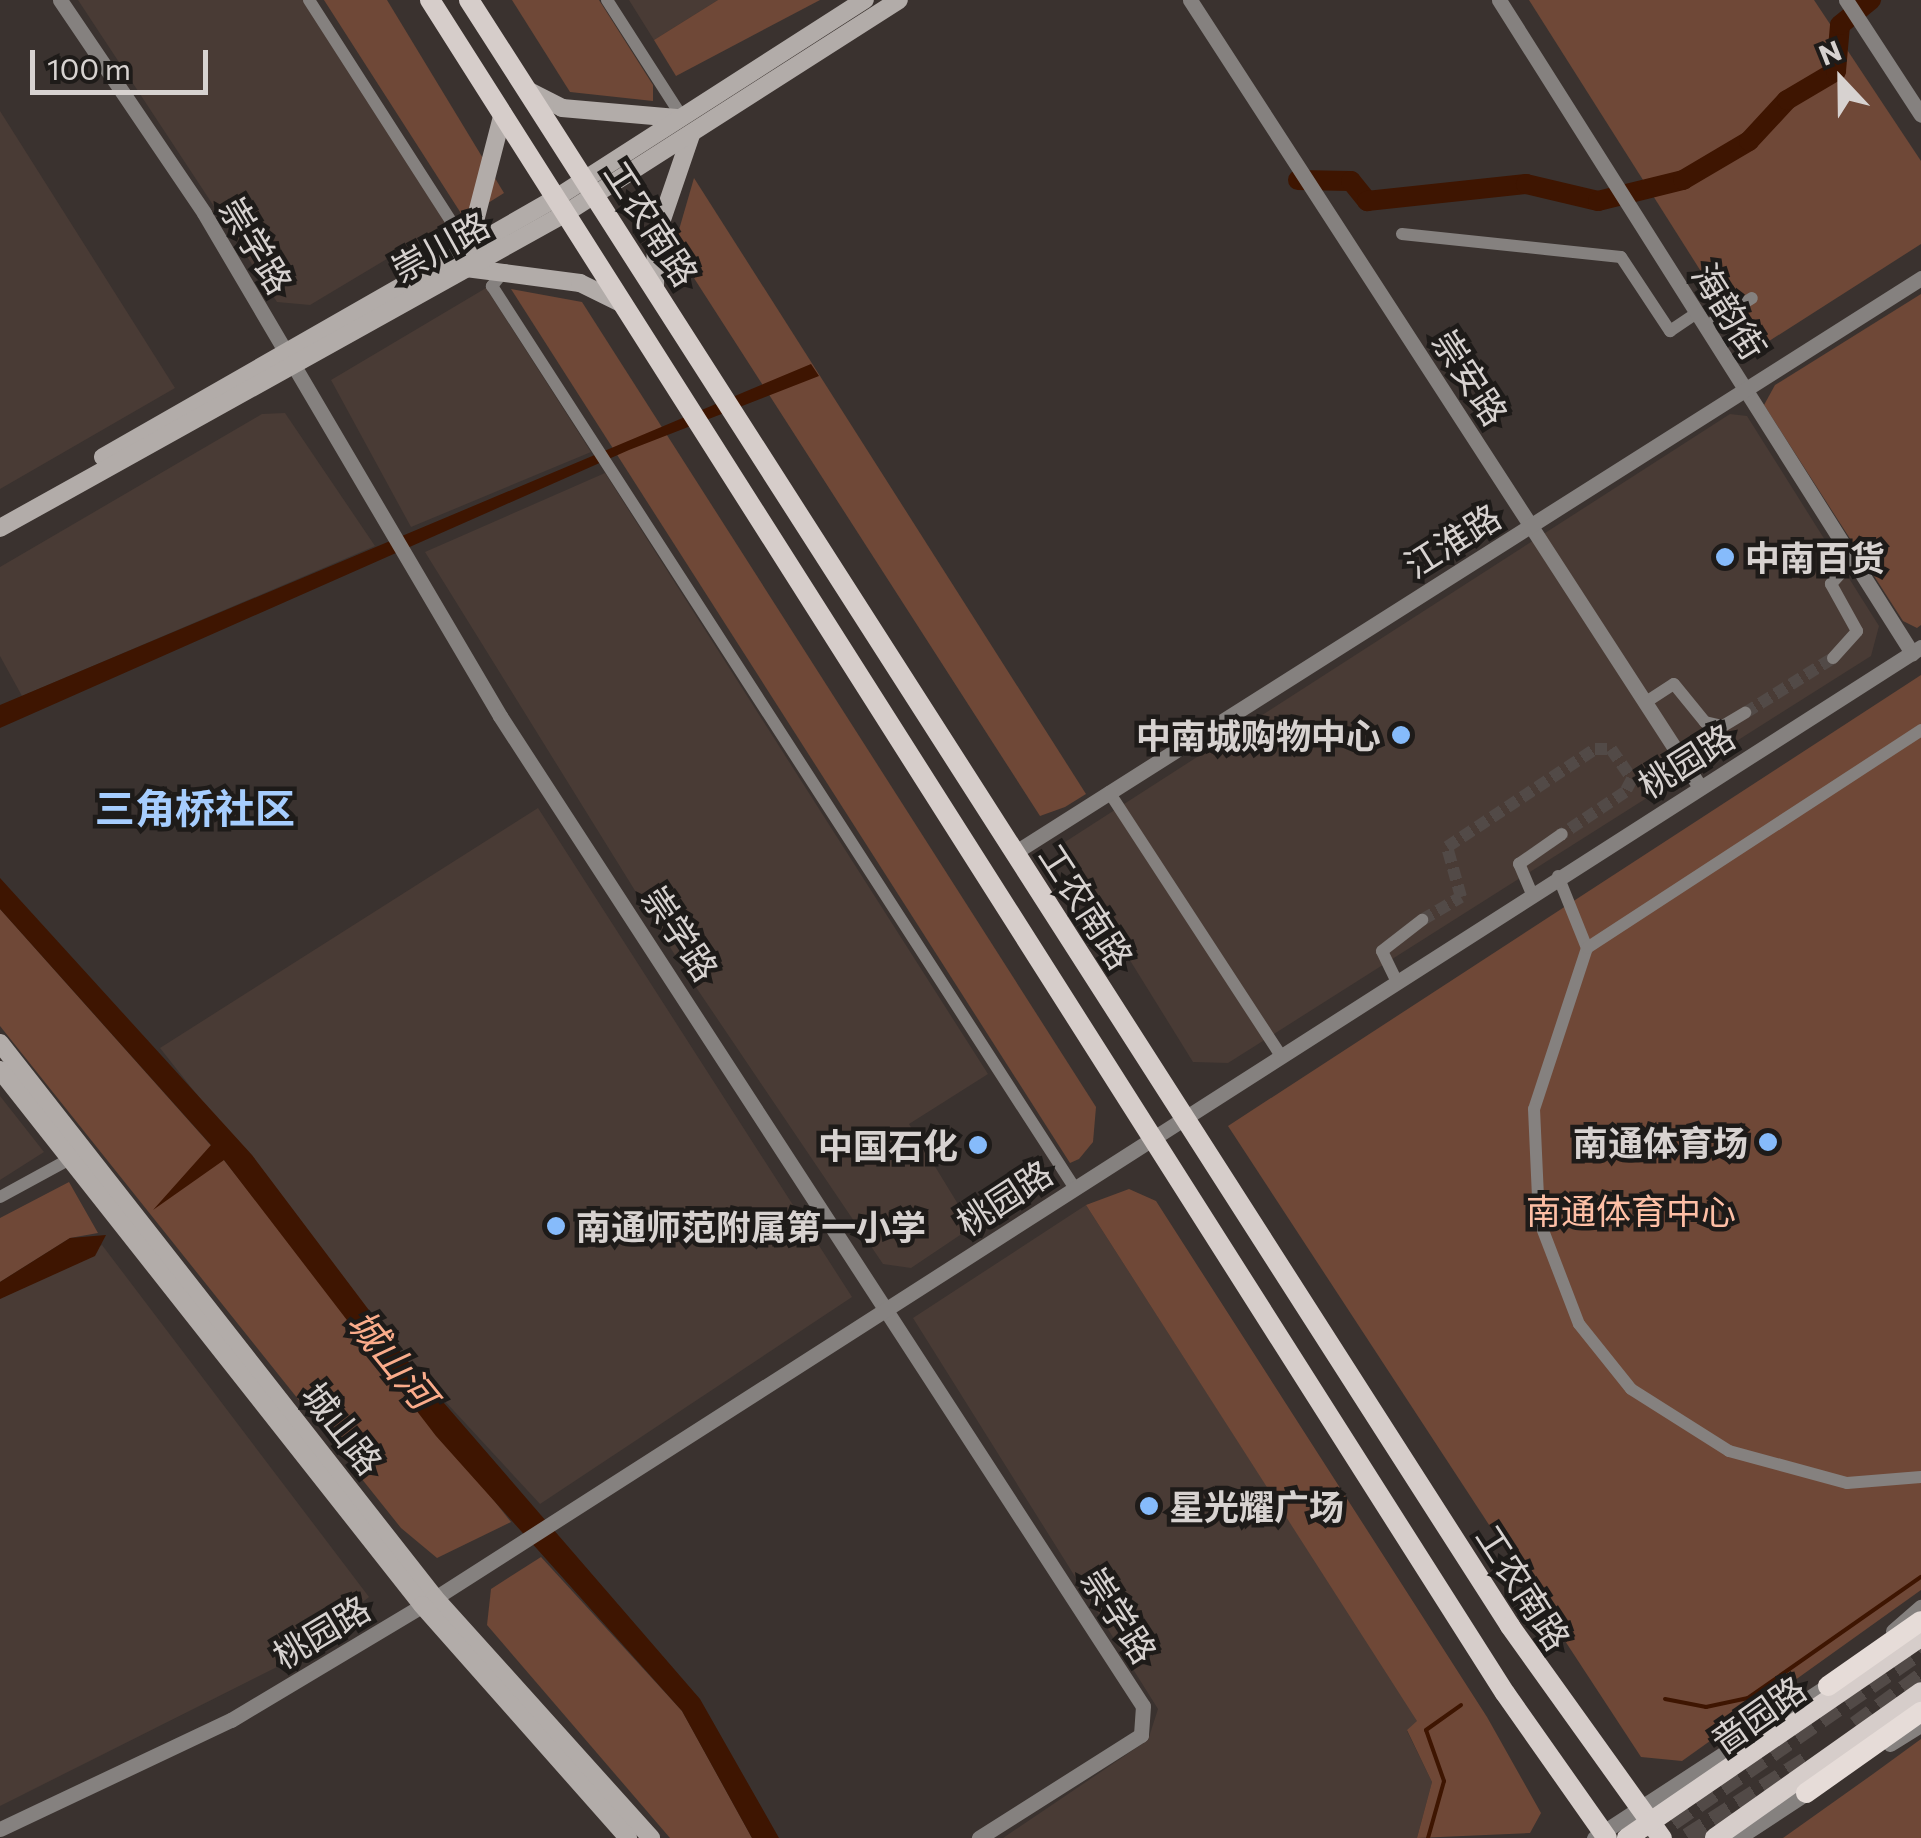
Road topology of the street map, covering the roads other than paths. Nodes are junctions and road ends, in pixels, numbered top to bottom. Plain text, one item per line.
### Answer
1 (60, 0) edge
2 (309, 0) edge
3 (430, 0) edge
4 (470, 0) edge
5 (607, 0) edge
6 (866, 0) edge
7 (899, 0) edge
8 (1190, 0) edge
9 (1500, 0) edge
10 (1846, 0) edge
11 (529, 91) junction
12 (503, 113) junction
13 (1921, 114) edge
14 (687, 126) junction
15 (590, 187) junction
16 (561, 205) junction
17 (1402, 234) dead end
18 (468, 248) junction
19 (465, 268) junction
20 (504, 270) junction
21 (1921, 278) edge
22 (655, 287) junction
23 (1752, 298) dead end
24 (623, 304) junction
25 (1701, 320) junction
26 (291, 359) junction
27 (1744, 390) junction
28 (0, 515) edge
29 (1532, 526) junction
30 (0, 528) edge
31 (1852, 562) junction
32 (1916, 650) edge
33 (1833, 658) tunnel mouth
34 (1646, 702) junction
35 (1745, 713) tunnel mouth
36 (1921, 730) edge
37 (1700, 787) junction
38 (1109, 792) junction
39 (1562, 834) tunnel mouth
40 (1014, 854) junction
41 (1558, 876) junction
42 (1532, 894) junction
43 (1422, 920) tunnel mouth
44 (1587, 948) junction
45 (1397, 982) junction
46 (0, 1044) edge
47 (1280, 1056) junction
48 (0, 1070) edge
49 (1184, 1116) junction
50 (1152, 1136) junction
51 (78, 1155) junction
52 (1074, 1187) junction
53 (0, 1196) edge
54 (886, 1309) junction
55 (1921, 1478) edge
56 (428, 1602) junction
57 (1921, 1607) edge
58 (1921, 1622) edge
59 (1921, 1637) edge
60 (1828, 1686) junction
61 (1921, 1692) edge
62 (1921, 1712) edge
63 (1921, 1726) edge
64 (1806, 1793) junction
65 (1649, 1824) edge
66 (0, 1829) edge
67 (1602, 1836) edge
68 (628, 1838) edge
69 (651, 1838) edge
70 (979, 1838) edge
71 (1627, 1838) edge
72 (1714, 1838) edge
73 (1738, 1838) edge

1 - 26 street, 崇学路
2 - 18 street
3 - 12 main road, 工农南路
4 - 11 main road, 工农南路
5 - 14 street
6 - 14 main road, 崇川路
7 - 14 main road, 崇川路
8 - 29 street, 崇安路
9 - 25 street, 海韵街
10 - 13 street
11 - 14 main road
11 - 15 main road, 工农南路
12 - 16 main road, 工农南路
12 - 18 main road
14 - 15 main road, 崇川路
14 - 22 main road
15 - 16 main road, 崇川路
15 - 22 main road, 工农南路
16 - 18 main road, 崇川路
16 - 19 main road, 崇川路
16 - 24 main road, 工农南路
17 - 25 street
18 - 26 main road, 崇川路
19 - 20 main road
19 - 26 main road, 崇川路
20 - 24 main road
20 - 52 street
21 - 27 street, 江淮路
22 - 40 main road, 工农南路
23 - 25 street
24 - 50 main road, 工农南路
25 - 27 street, 海韵街
26 - 28 main road, 崇川路
26 - 30 main road, 崇川路
26 - 54 street, 崇学路
27 - 29 street, 江淮路
27 - 31 street, 海韵街
29 - 34 street, 崇安路
29 - 38 street, 江淮路
31 - 32 street, 海韵街
31 - 33 street
32 - 37 street, 桃园路
34 - 35 street
34 - 37 street, 崇安路
36 - 44 street
37 - 41 street, 桃园路
38 - 40 street, 江淮路
38 - 47 street
39 - 42 street
40 - 49 main road, 工农南路
41 - 42 street, 桃园路
41 - 44 street
42 - 45 street, 桃园路
43 - 45 street
44 - 55 street
45 - 47 street, 桃园路
46 - 51 main road, 城山路
47 - 49 street, 桃园路
48 - 51 main road, 城山路
49 - 50 street, 桃园路
49 - 65 main road, 工农南路
50 - 52 street, 桃园路
50 - 67 main road, 工农南路
51 - 53 street
51 - 56 main road, 城山路
52 - 54 street, 桃园路
54 - 56 street, 桃园路
54 - 70 street, 崇学路
56 - 66 street, 桃园路
56 - 68 main road, 城山路
56 - 69 main road, 城山路
57 - 60 street
58 - 60 highway
59 - 65 main road, 啬园路
60 - 65 street
61 - 72 main road
62 - 64 highway
63 - 64 street
64 - 73 street
65 - 67 street
65 - 71 main road, 啬园路

